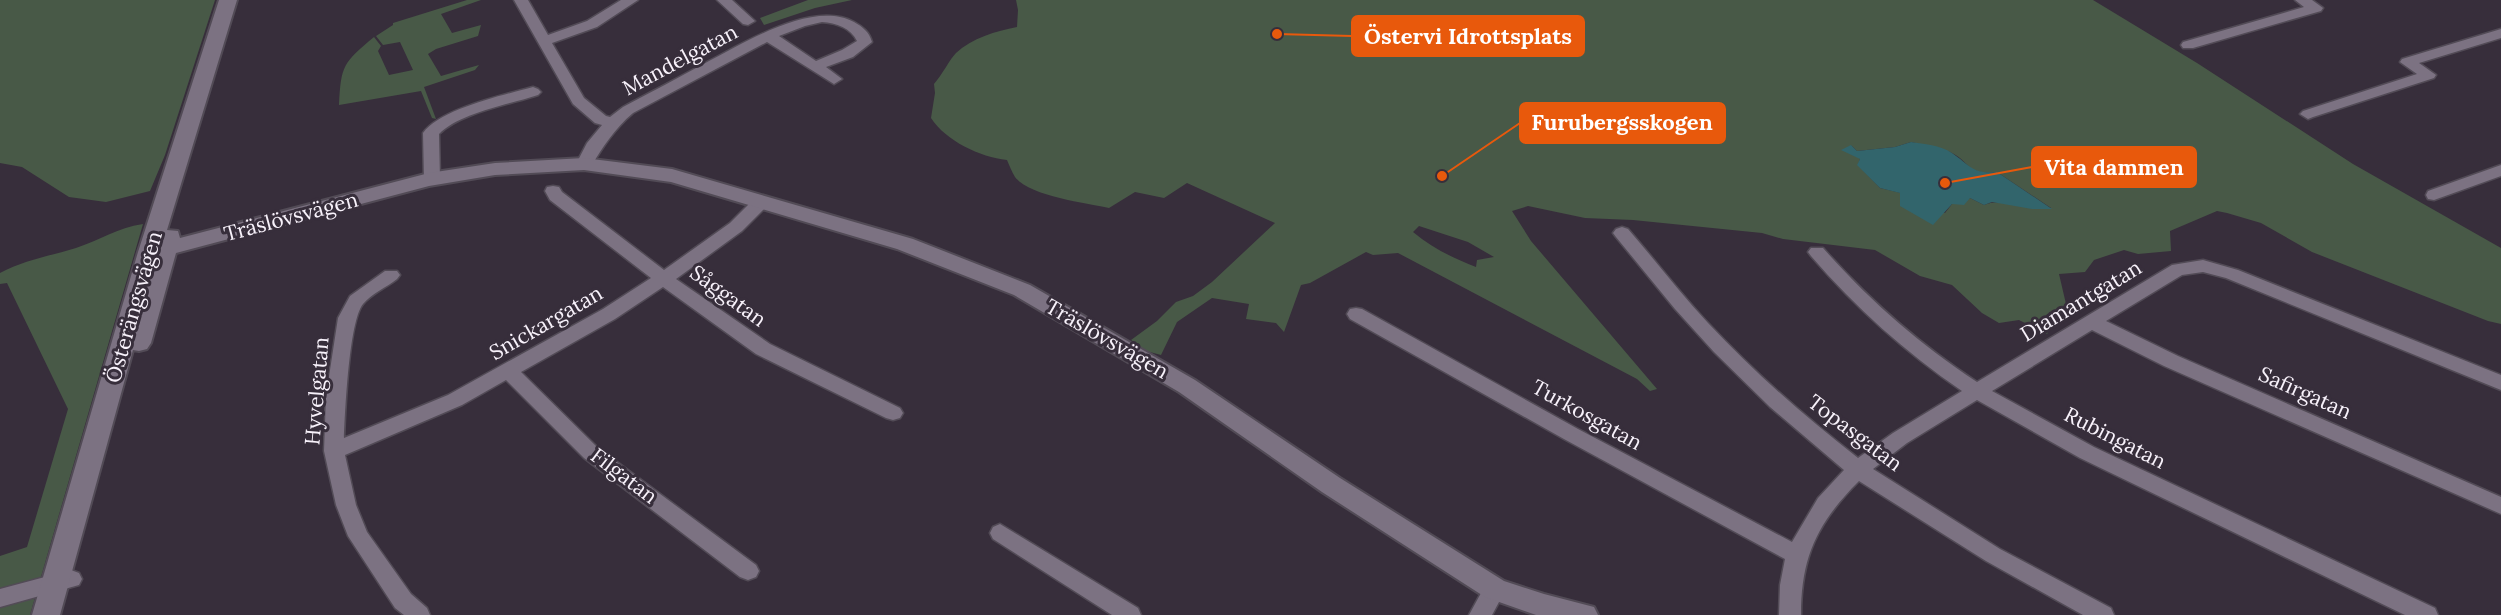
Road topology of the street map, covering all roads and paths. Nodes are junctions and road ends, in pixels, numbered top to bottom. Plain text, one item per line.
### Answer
1 (228, 0) edge
2 (237, 0) edge
3 (521, 0) edge
4 (632, 0) edge
5 (724, 0) edge
6 (2302, 0) edge
7 (748, 21) dead end
8 (2501, 33) edge
9 (768, 36) junction
10 (543, 41) junction
11 (2188, 45) dead end
12 (814, 66) junction
13 (834, 79) dead end
14 (533, 92) dead end
15 (2308, 114) dead end
16 (613, 122) junction
17 (584, 164) junction
18 (2501, 171) edge
19 (432, 180) junction
20 (553, 191) dead end
21 (2434, 195) dead end
22 (761, 202) junction
23 (1623, 233) dead end
24 (158, 250) junction
25 (1817, 252) dead end
26 (391, 275) dead end
27 (665, 278) junction
28 (1356, 314) dead end
29 (2091, 322) junction
30 (508, 371) junction
31 (2501, 383) edge
32 (1974, 392) junction
33 (893, 413) dead end
34 (334, 451) junction
35 (1857, 469) junction
36 (2501, 506) edge
37 (1000, 533) dead end
38 (1797, 555) junction
39 (748, 571) dead end
40 (63, 581) junction
41 (1495, 589) junction
42 (0, 598) edge
43 (46, 615) edge
44 (60, 615) edge
45 (419, 615) edge
46 (1130, 615) edge
47 (1480, 615) edge
48 (1584, 615) edge
49 (1790, 615) edge
50 (2103, 615) edge
51 (2427, 615) edge

1 - 24 street, Österängsvägen
2 - 24 street, Österängsvägen
3 - 10 street
4 - 10 street
5 - 7 street
6 - 11 street
8 - 15 street
9 - 12 street, Mandelgatan
9 - 12 street, Mandelgatan
9 - 16 street, Mandelgatan
10 - 16 street
12 - 13 street, Mandelgatan
14 - 19 street
16 - 17 street
17 - 19 street, Träslövsvägen
17 - 22 street, Träslövsvägen
18 - 21 street
19 - 24 street, Träslövsvägen
20 - 27 street, Såggatan
22 - 27 street, Snickargatan
22 - 41 street, Träslövsvägen
23 - 35 street, Topasgatan
24 - 40 street, Österängsvägen
25 - 32 street, Rubingatan
26 - 34 street, Hyvelgatan
27 - 30 street, Snickargatan
27 - 33 street, Såggatan
28 - 38 street, Turkosgatan
29 - 31 street, Diamantgatan
29 - 32 street, Diamantgatan
29 - 36 street, Safirgatan
30 - 34 street, Snickargatan
30 - 39 street, Filgatan
32 - 35 street, Diamantgatan
32 - 51 street, Rubingatan
34 - 45 street, Hyvelgatan
35 - 38 street, Diamantgatan
35 - 50 street, Topasgatan
37 - 46 street
38 - 49 street, Diamantgatan
40 - 42 street
40 - 43 street, Österängsvägen
40 - 44 street, Österängsvägen
41 - 47 street
41 - 48 street, Träslövsvägen

